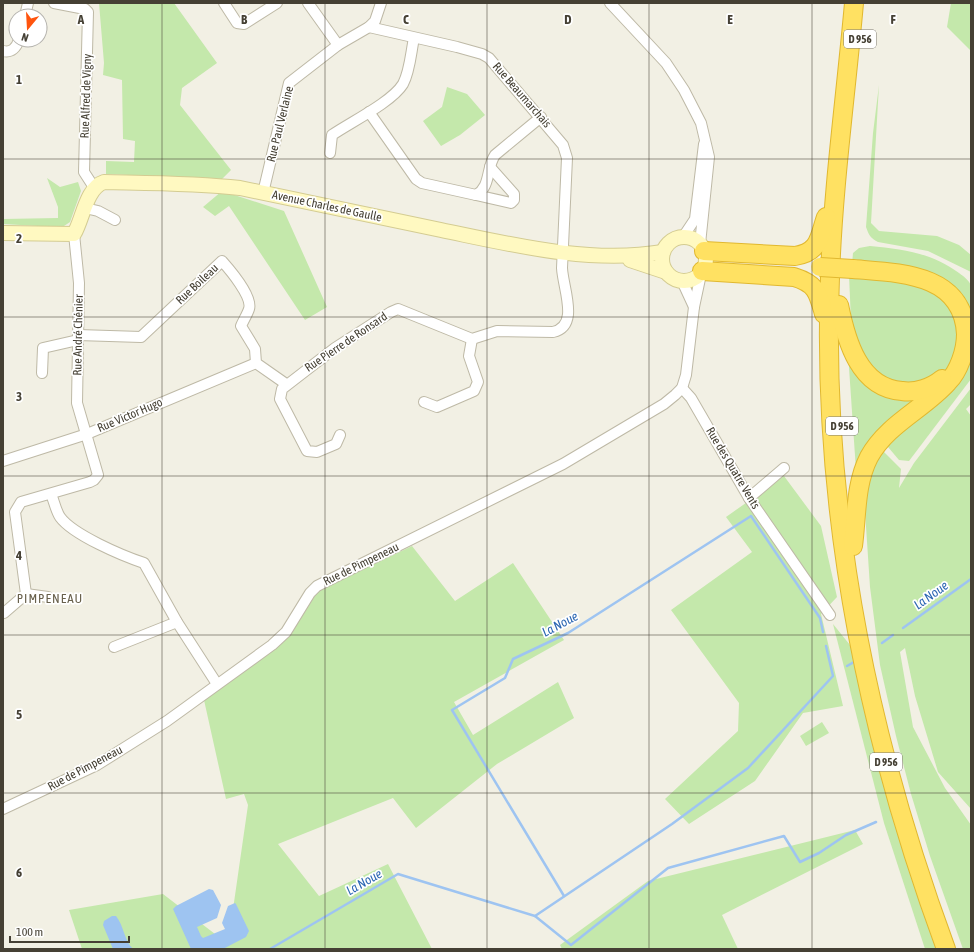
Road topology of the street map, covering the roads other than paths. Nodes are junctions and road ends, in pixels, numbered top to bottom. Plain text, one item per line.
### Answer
1 (54, 3) edge
2 (224, 3) edge
3 (277, 3) edge
4 (308, 3) edge
5 (381, 3) edge
6 (610, 3) edge
7 (854, 3) edge
8 (863, 3) edge
9 (369, 27) junction
10 (414, 38) junction
11 (338, 45) junction
12 (15, 48) edge
13 (3, 51) edge
14 (369, 112) junction
15 (541, 117) junction
16 (705, 136) junction
17 (330, 153) dead end
18 (490, 167) junction
19 (94, 189) junction
20 (263, 193) junction
21 (476, 195) junction
22 (835, 196) junction
23 (85, 208) junction
24 (115, 220) dead end
25 (3, 233) edge
26 (74, 234) junction
27 (683, 237) junction
28 (663, 252) junction
29 (562, 253) junction
30 (610, 255) junction
31 (703, 260) junction
32 (666, 272) junction
33 (682, 281) junction
34 (839, 305) junction
35 (694, 307) junction
36 (829, 334) junction
37 (78, 337) junction
38 (472, 339) junction
39 (964, 349) junction
40 (256, 363) junction
41 (42, 373) dead end
42 (286, 384) junction
43 (682, 388) junction
44 (424, 402) dead end
45 (87, 434) junction
46 (340, 434) dead end
47 (3, 461) edge
48 (784, 468) dead end
49 (51, 494) junction
50 (750, 498) junction
51 (853, 546) junction
52 (26, 594) junction
53 (48, 597) dead end
54 (4, 613) edge
55 (830, 615) dead end
56 (177, 622) junction
57 (114, 647) dead end
58 (217, 684) junction
59 (3, 809) edge
60 (946, 949) edge
61 (955, 949) edge

1 - 19 street, Rue Alfred de Vigny
2 - 3 street
4 - 11 street
5 - 9 street
6 - 16 street
7 - 22 highway, D 956
8 - 34 highway, D 956
9 - 10 street, Rue Beaumarchais
9 - 11 street, Rue Paul Verlaine
10 - 14 street
10 - 15 street, Rue Beaumarchais
11 - 20 street, Rue Paul Verlaine
12 - 13 street
14 - 17 street
14 - 21 street
15 - 18 street
15 - 29 street, Rue Beaumarchais
16 - 27 street
16 - 31 street
18 - 21 street
18 - 21 street
19 - 20 street, Avenue Charles de Gaulle
19 - 23 street
20 - 29 street, Avenue Charles de Gaulle
22 - 31 highway, D 956
22 - 36 highway, D 956
23 - 24 street
23 - 26 street
25 - 26 street
26 - 37 street, Rue André Chénier
27 - 28 street
27 - 31 street
28 - 30 street, Avenue Charles de Gaulle
28 - 32 street
29 - 30 street, Avenue Charles de Gaulle
29 - 38 street
30 - 32 street, Avenue Charles de Gaulle
31 - 33 street
31 - 35 street
31 - 36 highway, D 956
31 - 39 highway, D 956, bridge
32 - 33 street
33 - 35 street
34 - 39 highway, D 956
34 - 51 highway, D 956
35 - 43 street
36 - 60 highway, D 956
37 - 40 street, Rue Boileau
37 - 41 street
37 - 45 street, Rue André Chénier
38 - 42 street, Rue Pierre de Ronsard
38 - 44 street
39 - 51 highway, D 956
40 - 42 street
40 - 45 street, Rue Victor Hugo
42 - 46 street
43 - 50 street, Rue des Quatre Vents
43 - 58 street, Rue de Pimpeneau
45 - 47 street, Rue Victor Hugo
45 - 49 street, Rue André Chénier
48 - 50 street
49 - 52 street
49 - 56 street
50 - 55 street, Rue des Quatre Vents
51 - 61 highway, D 956
52 - 53 street
52 - 54 street
56 - 57 street
56 - 58 street
58 - 59 street, Rue de Pimpeneau

